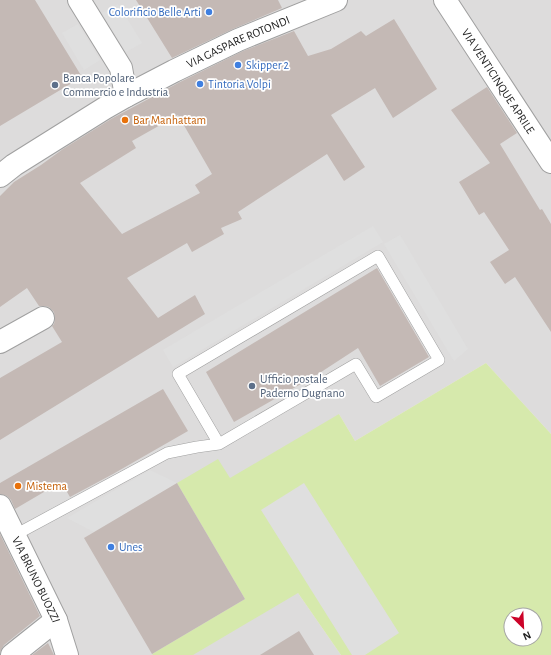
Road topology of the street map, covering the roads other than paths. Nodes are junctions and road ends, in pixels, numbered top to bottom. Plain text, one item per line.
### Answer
1 (79, 0) edge
2 (336, 0) edge
3 (444, 0) edge
4 (126, 96) junction
5 (551, 162) edge
6 (0, 176) edge
7 (43, 318) dead end
8 (0, 342) edge
9 (219, 444) junction
10 (0, 506) edge
11 (15, 534) junction
12 (56, 620) junction
13 (12, 655) edge
14 (67, 655) edge

1 - 4 street
2 - 4 street, VIA GASPARE ROTONDI
3 - 5 street, VIA VENTICINQUE APRILE
4 - 6 street, VIA GASPARE ROTONDI
7 - 8 street
9 - 9 lane
9 - 11 lane
10 - 11 street, VIA BRUNO BUOZZI
11 - 12 street, VIA BRUNO BUOZZI
12 - 13 street
12 - 14 street, VIA BRUNO BUOZZI

